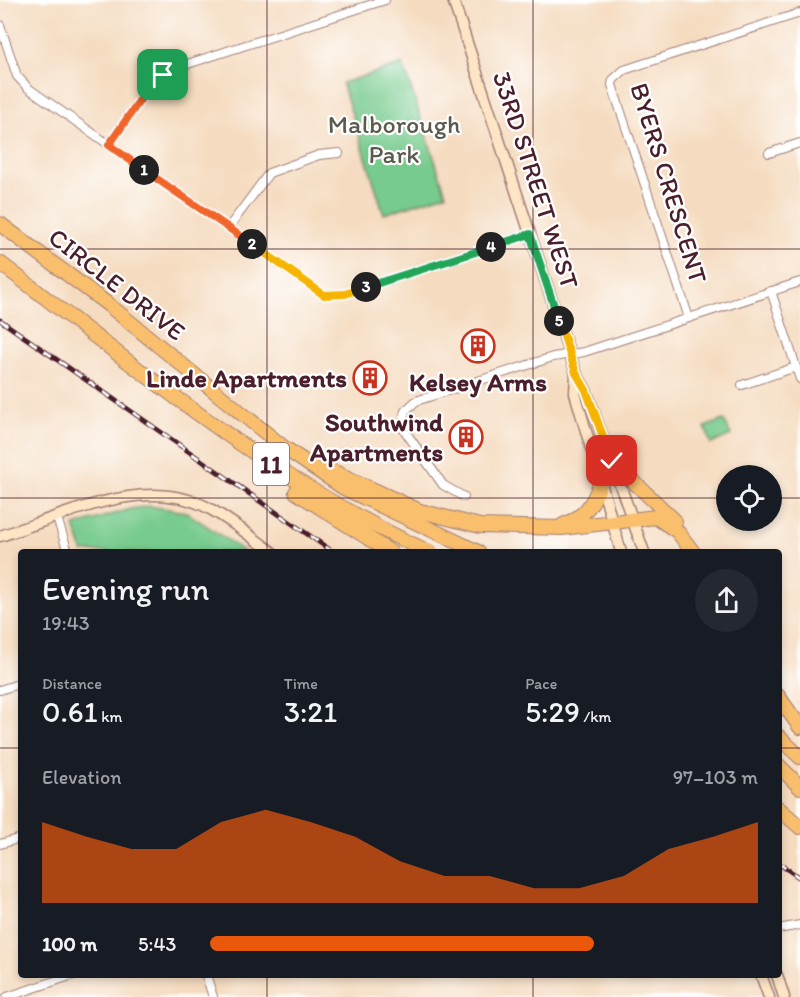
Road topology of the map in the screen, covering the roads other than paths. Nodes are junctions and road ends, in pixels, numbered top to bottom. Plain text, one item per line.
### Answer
1 (385, 0) edge
2 (453, 0) edge
3 (800, 13) edge
4 (0, 25) edge
5 (800, 143) edge
6 (109, 145) junction
7 (339, 153) dead end
8 (769, 153) dead end
9 (0, 224) edge
10 (229, 227) junction
11 (530, 234) junction
12 (0, 263) edge
13 (800, 282) edge
14 (771, 291) junction
15 (689, 318) junction
16 (570, 354) junction
17 (125, 357) junction
18 (796, 367) junction
19 (576, 373) junction
20 (800, 379) edge
21 (742, 385) dead end
22 (283, 447) junction
23 (612, 461) junction
24 (600, 483) junction
25 (464, 497) dead end
26 (57, 518) junction
27 (633, 519) junction
28 (612, 524) junction
29 (543, 529) junction
30 (0, 536) edge
31 (67, 549) edge
32 (268, 549) edge
33 (385, 549) edge
34 (423, 549) edge
35 (472, 549) edge
36 (620, 549) edge
37 (643, 549) edge
38 (692, 549) edge
39 (693, 549) edge
40 (18, 685) edge
41 (0, 690) edge
42 (782, 702) edge
43 (800, 727) edge
44 (782, 740) edge
45 (800, 758) edge
46 (782, 769) edge
47 (800, 787) edge
48 (782, 811) edge
49 (782, 820) edge
50 (800, 827) edge
51 (800, 834) edge
52 (18, 839) edge
53 (0, 844) edge
54 (800, 925) edge
55 (782, 928) edge
56 (64, 978) edge
57 (207, 978) edge
58 (762, 978) edge
59 (778, 978) edge
60 (7, 997) edge
61 (213, 997) edge
62 (769, 997) edge
63 (784, 997) edge

1 - 6 street
2 - 11 main road, 33RD STREET WEST
3 - 15 street, BYERS CRESCENT
4 - 6 street
5 - 8 street
6 - 10 street
7 - 10 street
9 - 22 highway, CIRCLE DRIVE / 11
10 - 11 street
11 - 16 main road, 33RD STREET WEST
12 - 17 highway, CIRCLE DRIVE / 11
13 - 14 street
14 - 15 street
14 - 18 street
15 - 16 street
16 - 19 main road, 33RD STREET WEST
16 - 25 street
17 - 33 highway
17 - 34 highway, CIRCLE DRIVE / 11
18 - 20 street
18 - 21 street
19 - 23 main road, 33RD STREET WEST
19 - 24 main road, 33RD STREET WEST
22 - 29 highway
22 - 35 highway, CIRCLE DRIVE / 11
23 - 27 main road, 33RD STREET WEST
23 - 39 highway
24 - 28 main road, 33RD STREET WEST
24 - 29 highway
26 - 30 main road
26 - 31 street
26 - 32 main road
27 - 28 highway
27 - 37 main road, 33RD STREET WEST
27 - 38 highway
28 - 29 highway
28 - 36 main road, 33RD STREET WEST
40 - 41 street
42 - 43 highway
44 - 45 highway
46 - 47 highway
48 - 50 highway
49 - 51 highway
52 - 53 street
54 - 55 street
56 - 60 street
57 - 61 street
58 - 62 main road
59 - 63 main road

